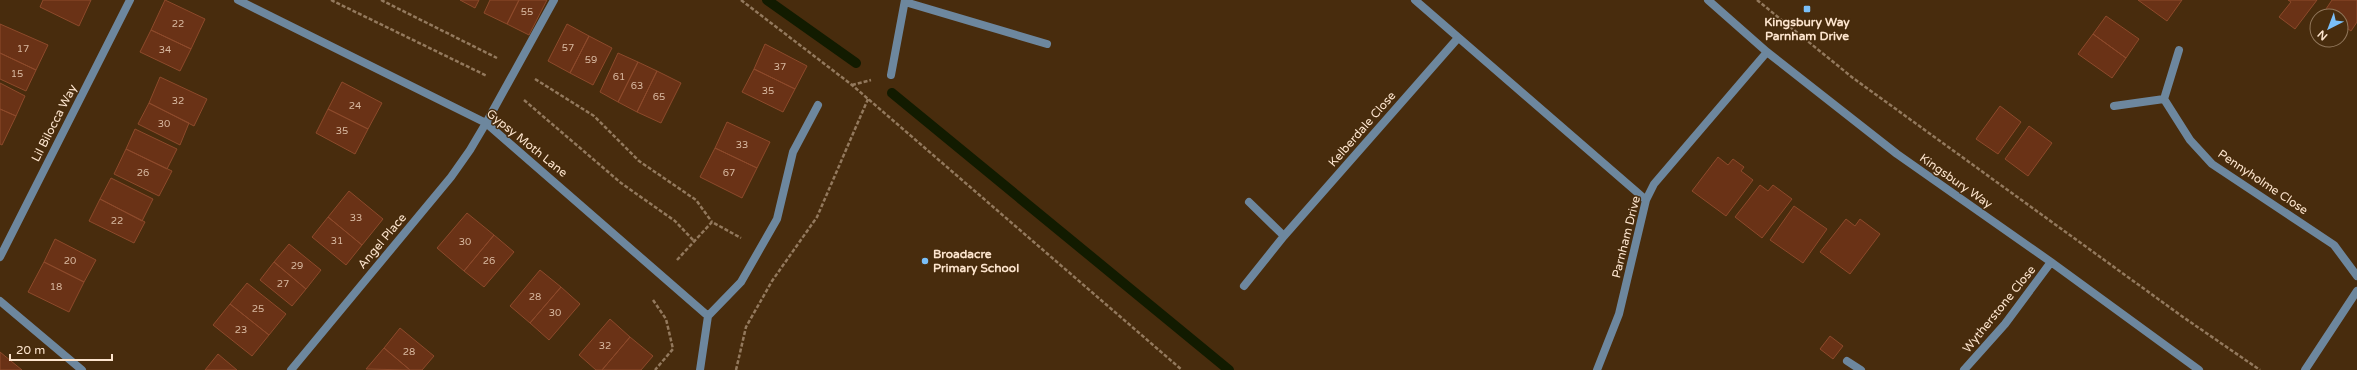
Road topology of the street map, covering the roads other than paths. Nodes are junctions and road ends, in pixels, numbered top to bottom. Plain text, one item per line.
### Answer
1 (130, 0) edge
2 (238, 0) edge
3 (554, 0) edge
4 (1415, 0) edge
5 (1708, 0) edge
6 (905, 1) edge
7 (1458, 38) junction
8 (1048, 44) dead end
9 (2180, 50) dead end
10 (1767, 52) junction
11 (891, 75) dead end
12 (2164, 99) junction
13 (818, 105) dead end
14 (2114, 106) dead end
15 (486, 123) junction
16 (1646, 200) junction
17 (1249, 202) dead end
18 (1284, 236) junction
19 (0, 257) edge
20 (2051, 262) junction
21 (2357, 276) edge
22 (1244, 286) dead end
23 (2357, 290) edge
24 (0, 301) edge
25 (708, 316) junction
26 (1847, 361) dead end
27 (82, 370) edge
28 (291, 370) edge
29 (700, 370) edge
30 (1597, 370) edge
31 (1861, 370) edge
32 (1964, 370) edge
33 (2199, 370) edge
34 (2305, 370) edge

1 - 19 street, Lil Bilocca Way
2 - 15 street, Gypsy Moth Lane
3 - 15 street, Angel Place
4 - 7 street
5 - 10 street, Kingsbury Way
6 - 8 street
6 - 11 street
7 - 16 street
7 - 18 street, Kelberdale Close
9 - 12 street
10 - 16 street, Parnham Drive
10 - 20 street, Kingsbury Way
12 - 14 street
12 - 21 street, Pennyholme Close
13 - 25 street
15 - 25 street, Gypsy Moth Lane
15 - 28 street, Angel Place
16 - 30 street, Parnham Drive
17 - 18 street
18 - 22 street, Kelberdale Close
20 - 32 street, Wytherstone Close
20 - 33 street, Kingsbury Way
23 - 34 street
24 - 27 street
25 - 29 street
26 - 31 street

